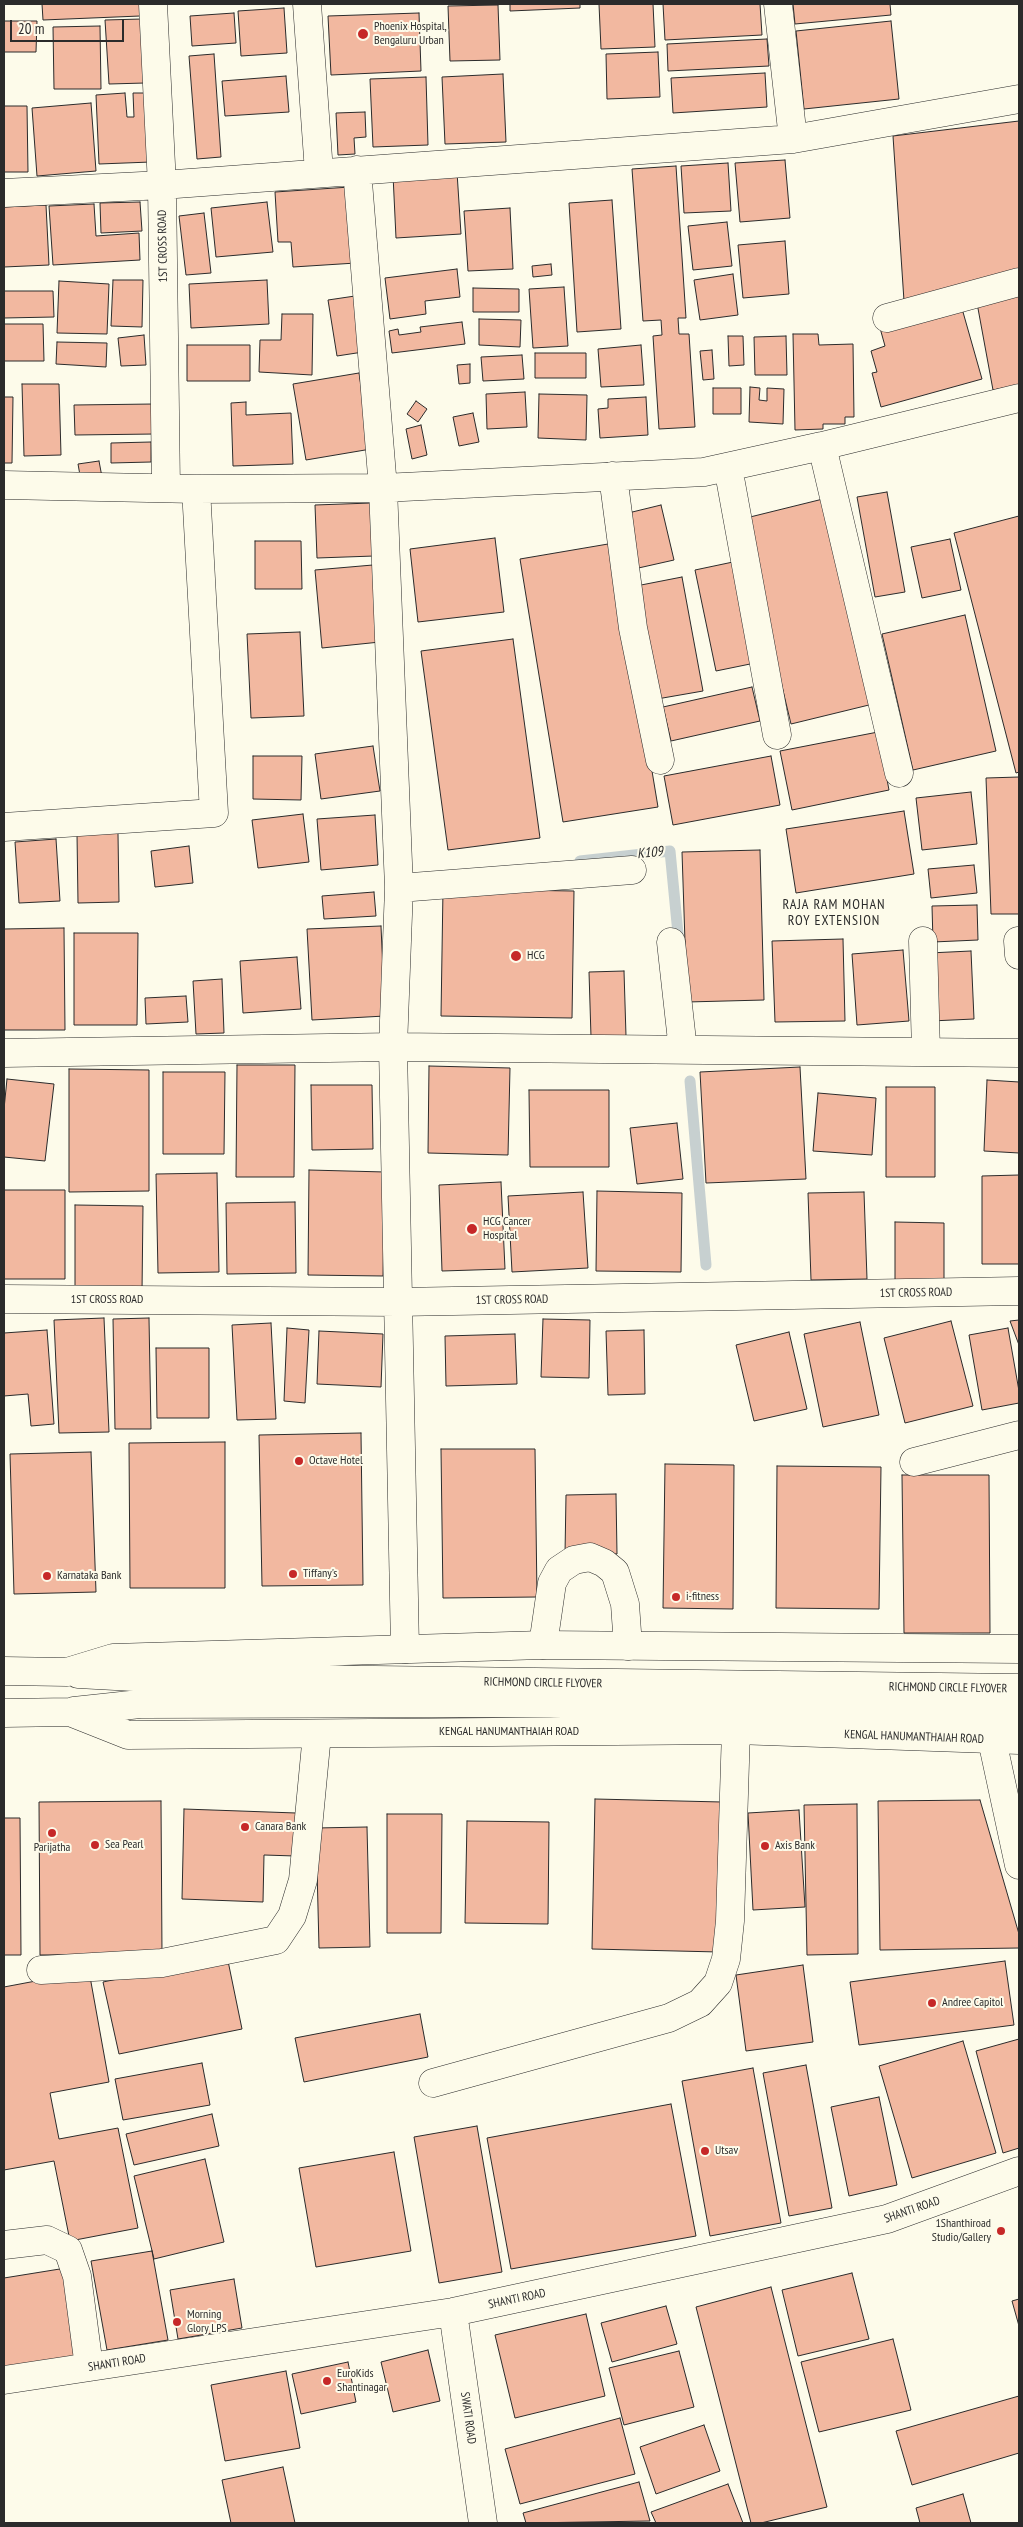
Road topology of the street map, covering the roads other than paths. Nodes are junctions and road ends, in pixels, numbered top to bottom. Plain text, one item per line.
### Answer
1 (153, 4) edge
2 (307, 4) edge
3 (778, 4) edge
4 (1019, 99) edge
5 (793, 139) junction
6 (357, 170) junction
7 (319, 172) junction
8 (162, 185) junction
9 (4, 193) edge
10 (1019, 282) edge
11 (887, 318) dead end
12 (1019, 398) edge
13 (822, 446) junction
14 (728, 467) junction
15 (613, 476) junction
16 (4, 485) edge
17 (166, 488) junction
18 (196, 488) junction
19 (383, 488) junction
20 (777, 735) dead end
21 (660, 760) dead end
22 (900, 773) dead end
23 (4, 827) edge
24 (632, 870) dead end
25 (399, 888) junction
26 (922, 941) dead end
27 (671, 942) dead end
28 (393, 1047) junction
29 (683, 1050) junction
30 (926, 1052) junction
31 (1019, 1052) edge
32 (4, 1053) edge
33 (1019, 1291) edge
34 (4, 1299) edge
35 (397, 1302) junction
36 (1019, 1435) edge
37 (914, 1462) dead end
38 (542, 1645) junction
39 (628, 1646) junction
40 (405, 1649) junction
41 (1019, 1649) edge
42 (4, 1671) edge
43 (67, 1672) junction
44 (1019, 1688) edge
45 (70, 1712) junction
46 (1019, 1712) edge
47 (4, 1713) edge
48 (736, 1730) junction
49 (317, 1734) junction
50 (992, 1740) junction
51 (1019, 1740) edge
52 (1019, 1865) edge
53 (41, 1970) dead end
54 (433, 2083) dead end
55 (1019, 2171) edge
56 (4, 2246) edge
57 (453, 2312) junction
58 (89, 2367) junction
59 (4, 2380) edge
60 (483, 2523) edge

1 - 8 street, 1ST CROSS ROAD
2 - 7 street
3 - 5 street
4 - 5 street
5 - 6 street
6 - 7 street
6 - 19 street
7 - 8 street
8 - 9 street
8 - 17 street, 1ST CROSS ROAD
10 - 11 street
12 - 13 street
13 - 14 street
13 - 22 street
14 - 15 street
14 - 20 street
15 - 19 street
15 - 21 street
16 - 17 street
17 - 18 street
18 - 19 street
18 - 23 street
19 - 25 street
24 - 25 street
25 - 28 street
26 - 30 street
27 - 29 street
28 - 29 street
28 - 32 street
28 - 35 street
29 - 30 street
30 - 31 street
33 - 35 street, 1ST CROSS ROAD
34 - 35 street, 1ST CROSS ROAD
35 - 40 street
36 - 37 street
38 - 39 street
38 - 39 street
38 - 40 street
39 - 41 street
40 - 43 street
42 - 43 street
43 - 44 street, RICHMOND CIRCLE FLYOVER
45 - 46 street, RICHMOND CIRCLE FLYOVER
45 - 47 street, KENGAL HANUMANTHAIAH ROAD
45 - 49 street, KENGAL HANUMANTHAIAH ROAD
48 - 49 street, KENGAL HANUMANTHAIAH ROAD
48 - 50 street, KENGAL HANUMANTHAIAH ROAD
48 - 54 street
49 - 53 street
50 - 51 street, KENGAL HANUMANTHAIAH ROAD
50 - 52 street
55 - 57 street, SHANTI ROAD
56 - 58 street
57 - 58 street, SHANTI ROAD
57 - 60 street, SWATI ROAD
58 - 59 street, SHANTI ROAD

